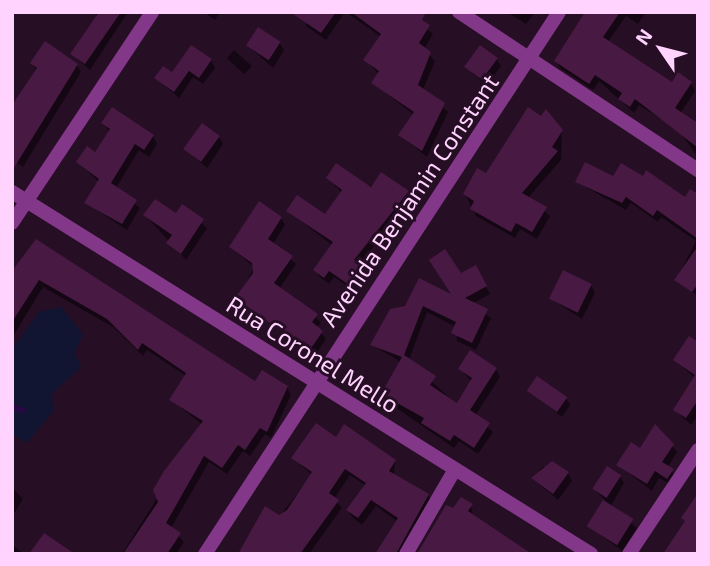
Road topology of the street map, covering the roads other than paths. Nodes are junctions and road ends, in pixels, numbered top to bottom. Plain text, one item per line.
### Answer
1 (152, 12) edge
2 (459, 12) edge
3 (559, 12) edge
4 (529, 60) junction
5 (698, 170) edge
6 (12, 192) edge
7 (27, 201) junction
8 (12, 223) edge
9 (315, 382) junction
10 (698, 450) edge
11 (455, 469) junction
12 (205, 554) edge
13 (406, 554) edge
14 (591, 554) edge
15 (629, 554) edge

1 - 7 street
2 - 4 street
3 - 4 street, Avenida Benjamin Constant
4 - 5 street
4 - 9 street, Avenida Benjamin Constant
6 - 7 street, Rua Coronel Mello
7 - 8 street
7 - 9 street, Rua Coronel Mello
9 - 11 street, Rua Coronel Mello
9 - 12 street, Avenida Benjamin Constant
10 - 15 street
11 - 13 street
11 - 14 street, Rua Coronel Mello

